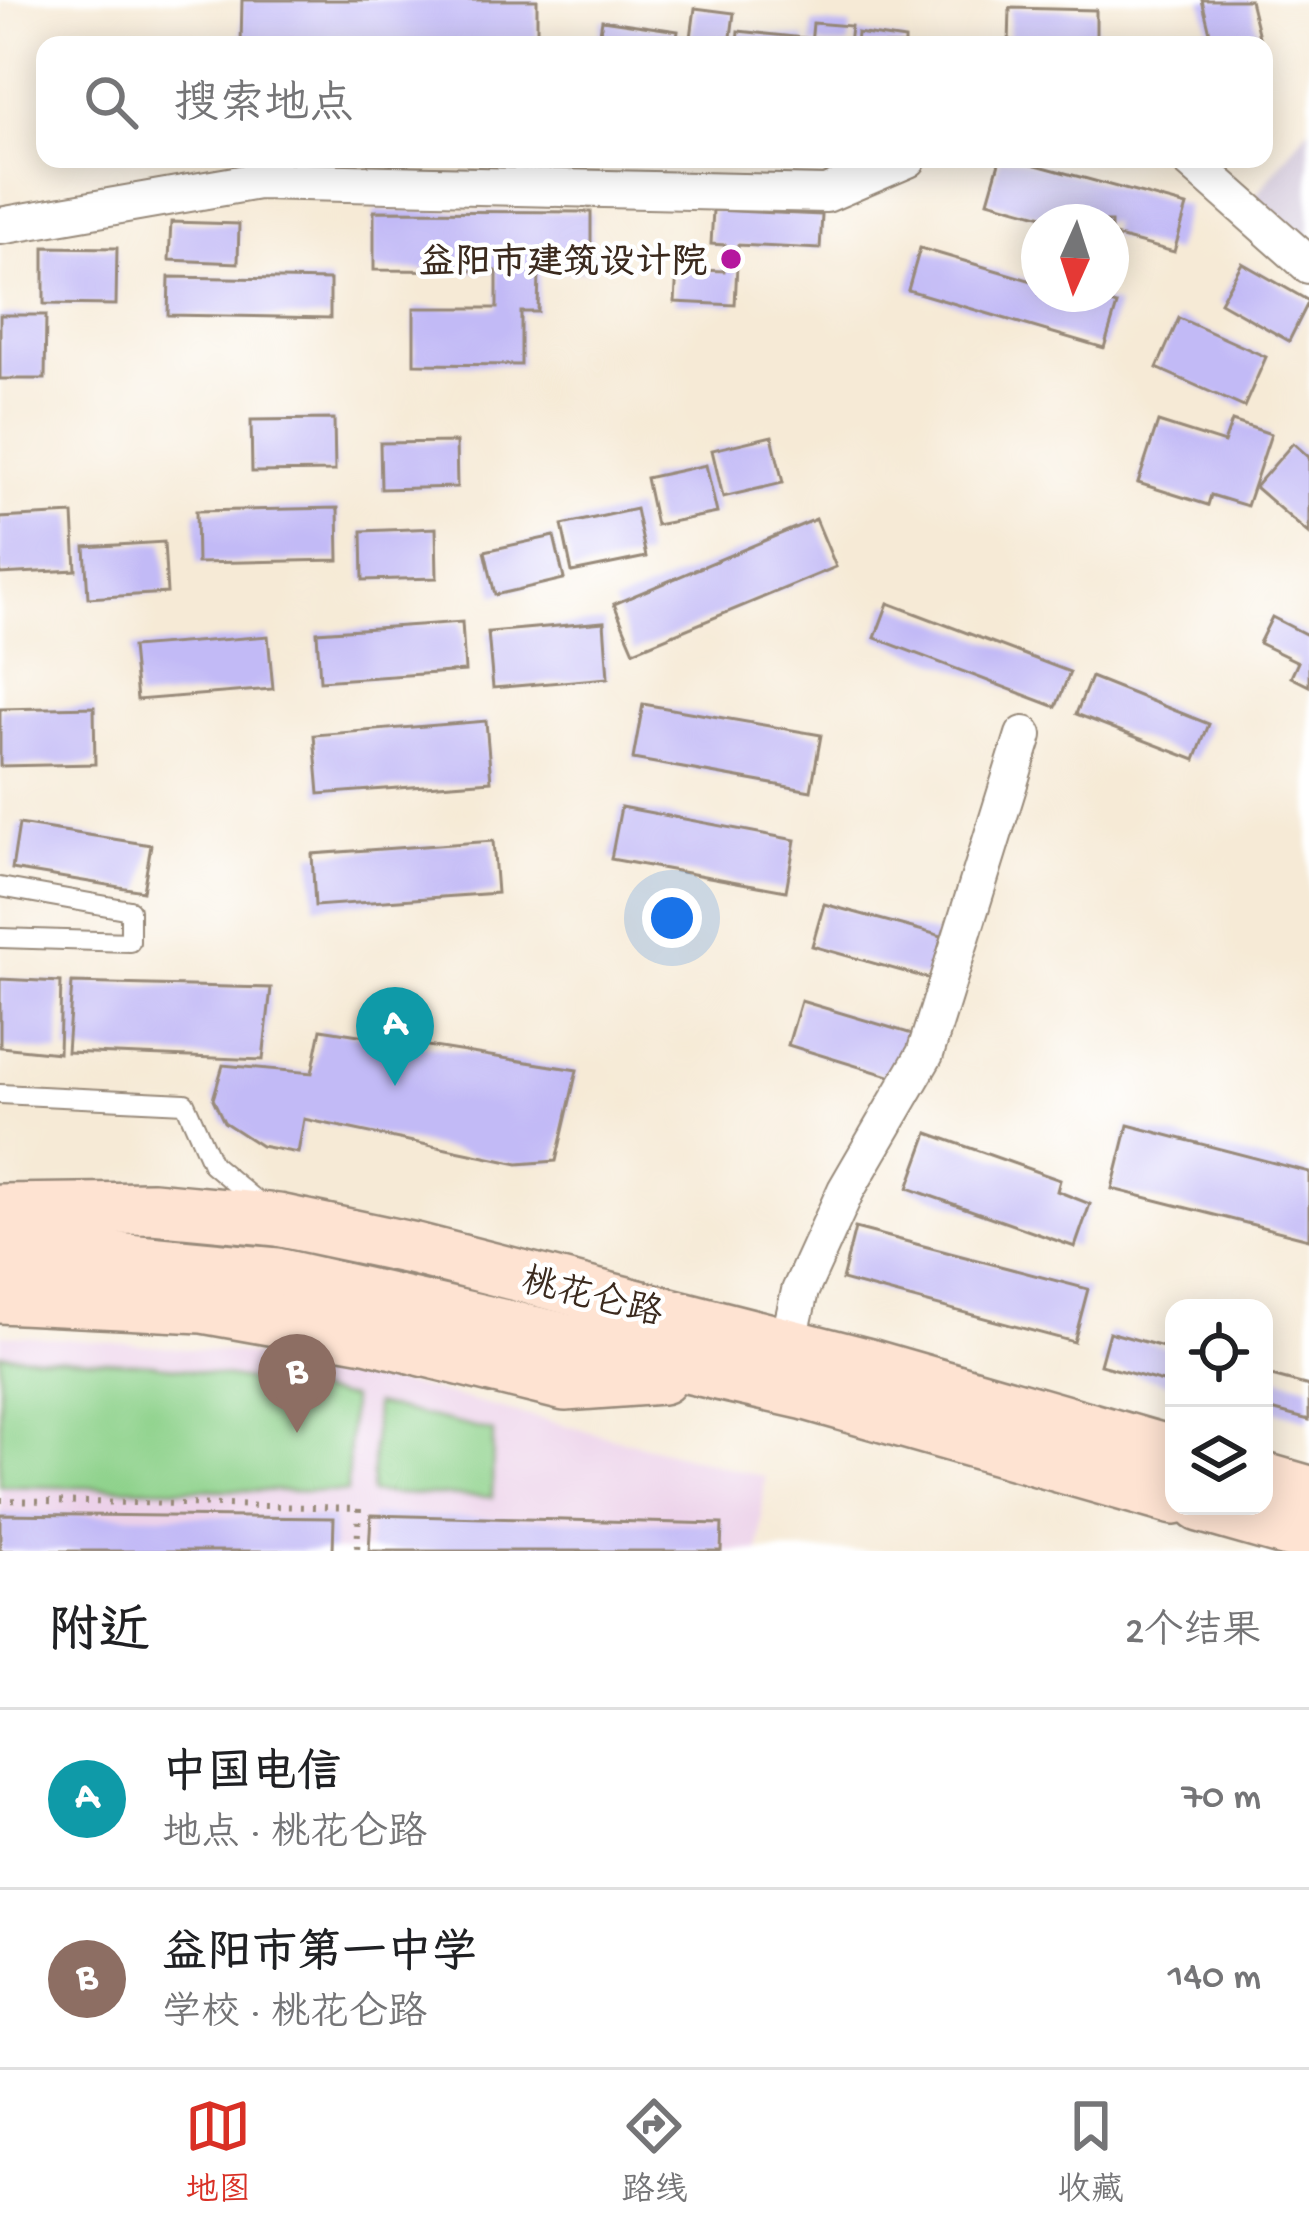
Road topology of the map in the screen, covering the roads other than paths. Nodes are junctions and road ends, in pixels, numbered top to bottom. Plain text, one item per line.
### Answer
1 (887, 168) edge
2 (1199, 168) edge
3 (0, 226) edge
4 (1309, 265) edge
5 (1024, 735) dead end
6 (0, 887) edge
7 (0, 938) edge
8 (0, 1094) edge
9 (0, 1190) edge
10 (107, 1209) junction
11 (0, 1210) edge
12 (278, 1220) junction
13 (0, 1256) edge
14 (0, 1297) edge
15 (788, 1344) junction
16 (717, 1374) junction
17 (1165, 1450) edge
18 (1273, 1482) edge
19 (1309, 1492) edge
20 (1165, 1495) edge
21 (1232, 1515) edge
22 (1309, 1537) edge

1 - 3 street
2 - 4 street
5 - 15 street
6 - 7 lane
8 - 12 lane
9 - 10 main road
10 - 11 main road, 桃花仑路
10 - 12 main road, 桃花仑路
12 - 15 main road, 桃花仑路
13 - 16 main road, 桃花仑路
14 - 16 main road
15 - 17 main road, 桃花仑路
16 - 20 main road, 桃花仑路
18 - 19 main road
21 - 22 main road

